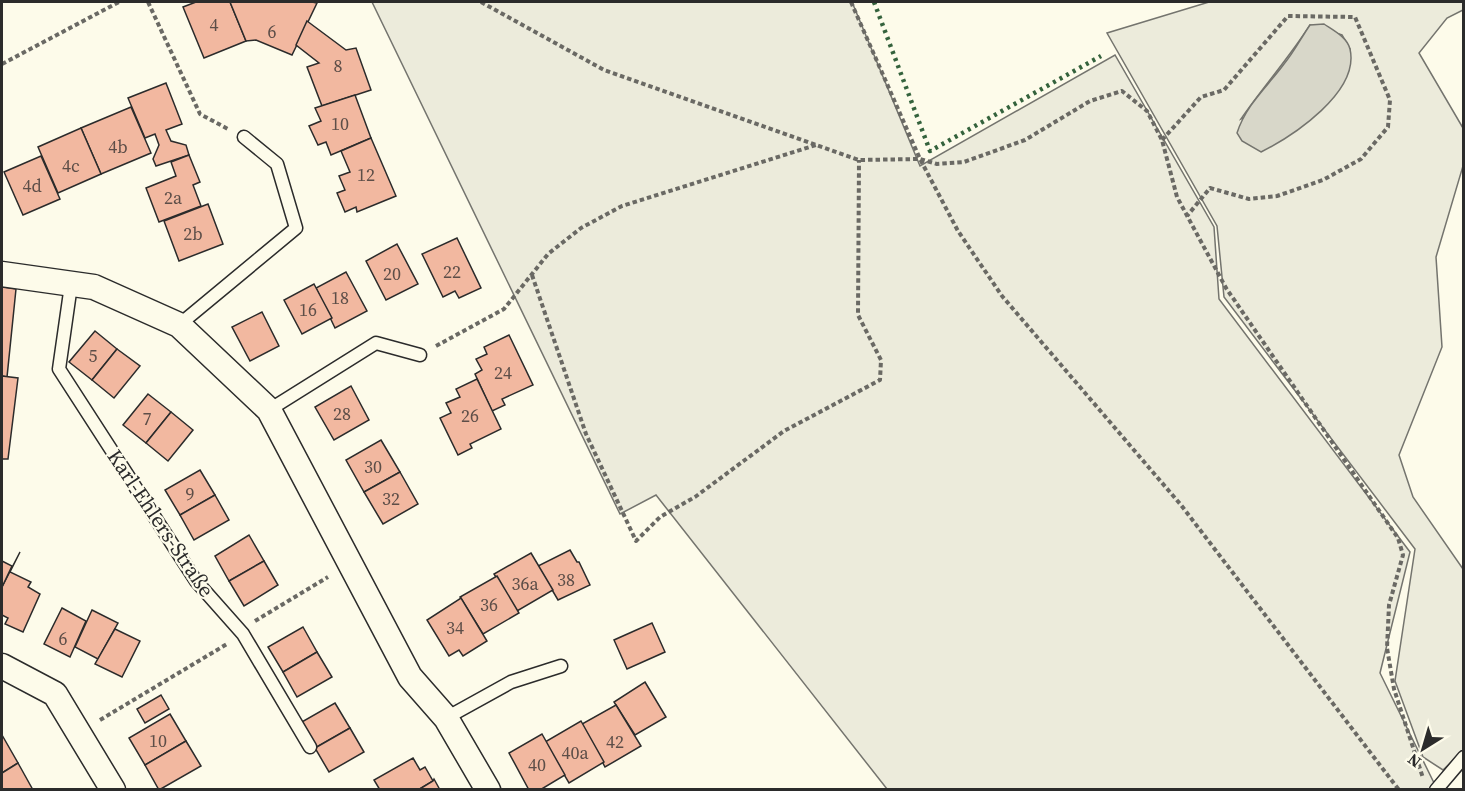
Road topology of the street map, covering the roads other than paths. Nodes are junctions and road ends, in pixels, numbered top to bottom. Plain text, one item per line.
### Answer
1 (244, 137) road end
2 (2, 273) edge
3 (71, 285) junction
4 (179, 325) junction
5 (420, 356) dead end
6 (269, 410) junction
7 (2, 666) edge
8 (561, 666) dead end
9 (446, 718) junction
10 (310, 747) dead end
11 (1464, 757) edge
12 (113, 789) edge
13 (488, 789) edge
14 (1436, 789) edge

1 - 4 lane
2 - 3 street
3 - 4 street
3 - 10 lane, Karl-Ehlers-Straße
4 - 6 street
5 - 6 lane
6 - 9 street
7 - 12 street
8 - 9 lane
9 - 13 street
11 - 14 lane

